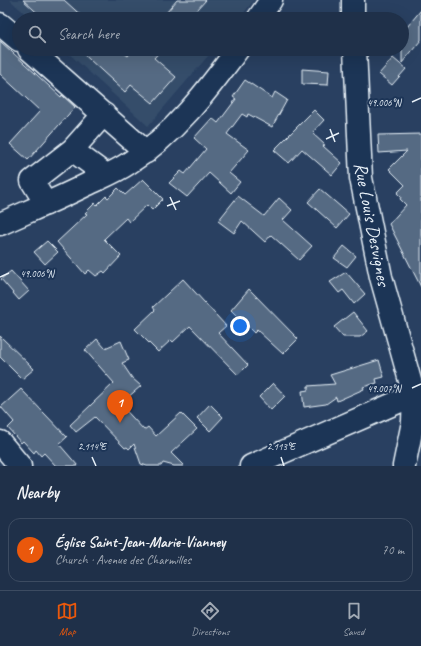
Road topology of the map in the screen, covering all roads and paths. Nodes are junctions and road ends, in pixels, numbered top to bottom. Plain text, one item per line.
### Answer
1 (271, 0) edge
2 (352, 0) edge
3 (263, 12) edge
4 (353, 12) edge
5 (0, 24) edge
6 (12, 34) edge
7 (37, 56) edge
8 (233, 56) edge
9 (355, 56) edge
10 (104, 114) junction
11 (72, 150) junction
12 (146, 152) junction
13 (106, 175) junction
14 (46, 204) junction
15 (0, 224) edge
16 (417, 393) edge
17 (0, 442) edge
18 (20, 466) edge
19 (251, 466) edge
20 (404, 466) edge

1 - 3 street
2 - 4 street
5 - 6 street
7 - 10 street
8 - 12 street
9 - 16 street, Rue Louis Desvignes
10 - 11 street
10 - 12 street
11 - 13 street
11 - 14 street
12 - 13 street
13 - 14 street
14 - 15 street
16 - 19 street
16 - 20 street, Rue Louis Desvignes
17 - 18 street

